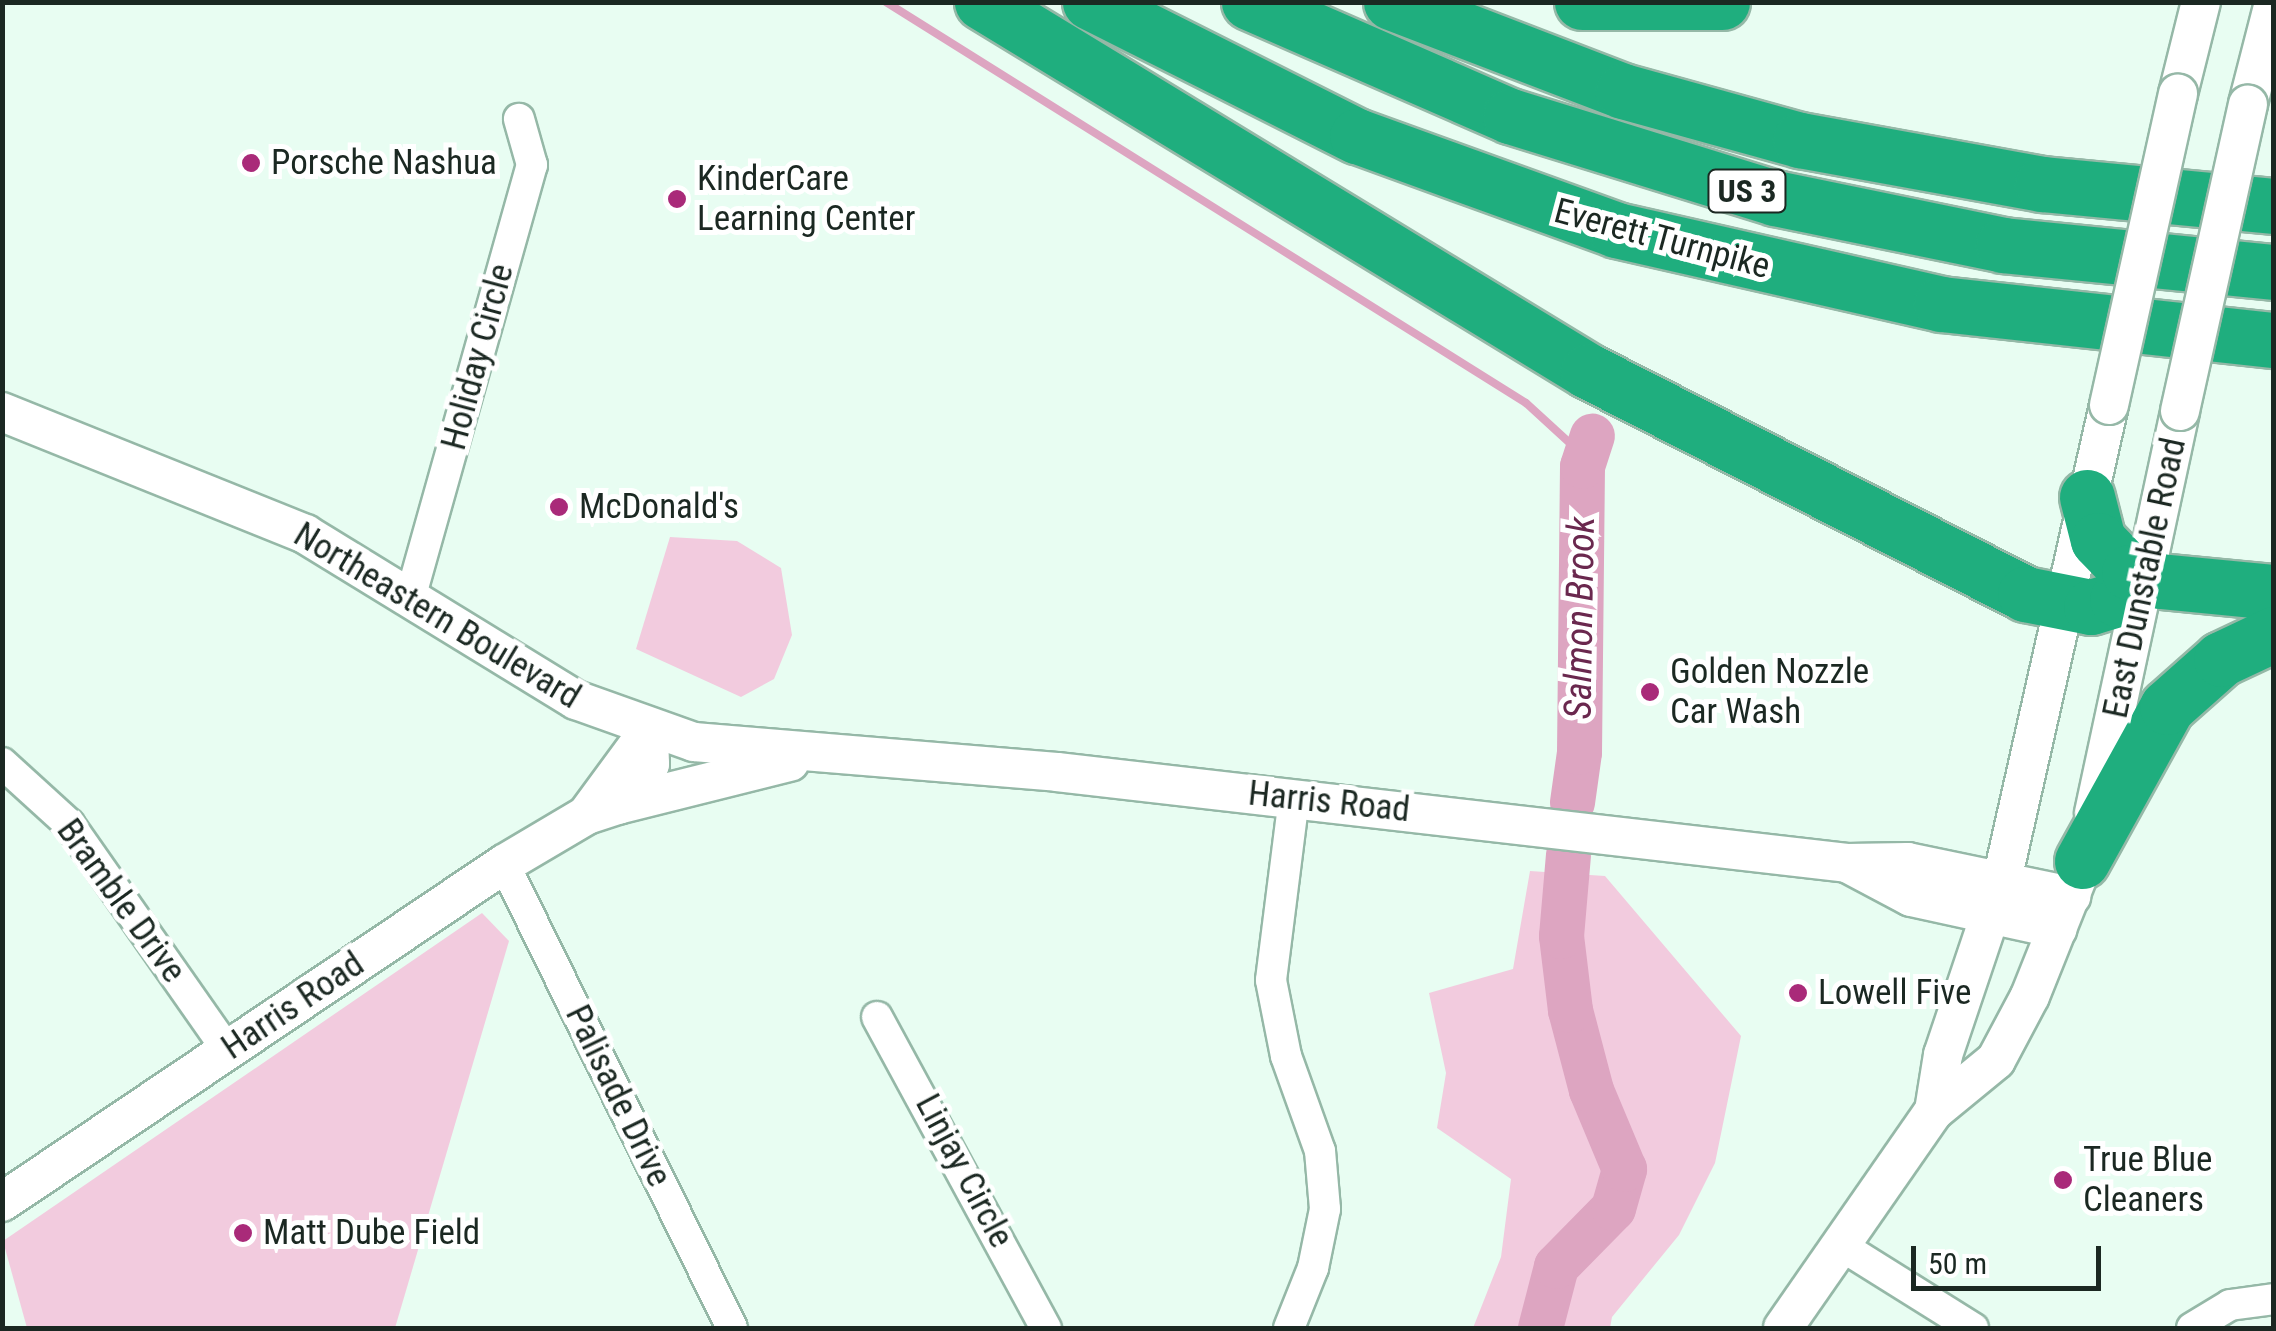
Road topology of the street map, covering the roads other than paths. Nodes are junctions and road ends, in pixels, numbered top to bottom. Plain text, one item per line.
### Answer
1 (982, 2) edge
2 (1090, 2) edge
3 (1249, 2) edge
4 (1391, 2) edge
5 (1582, 2) edge
6 (1722, 2) edge
7 (2200, 2) edge
8 (2274, 4) edge
9 (519, 119) dead end
10 (2274, 206) edge
11 (2274, 272) edge
12 (2274, 340) edge
13 (2, 412) edge
14 (2087, 497) junction
15 (2145, 578) junction
16 (2274, 592) edge
17 (411, 595) junction
18 (2063, 605) junction
19 (2274, 634) edge
20 (649, 730) junction
21 (810, 754) junction
22 (2, 763) edge
23 (1294, 798) junction
24 (602, 810) junction
25 (504, 864) junction
26 (2070, 895) junction
27 (1997, 897) junction
28 (877, 1017) dead end
29 (227, 1050) junction
30 (1934, 1111) junction
31 (2, 1202) edge
32 (1840, 1245) junction
33 (2274, 1299) edge
34 (723, 1326) edge
35 (1046, 1328) edge
36 (1289, 1328) edge
37 (1783, 1328) edge
38 (1973, 1328) edge
39 (2192, 1328) edge

1 - 18 highway
2 - 12 highway, Everett Turnpike / US 3
3 - 11 highway, Everett Turnpike / US 3
4 - 10 highway
5 - 6 highway
7 - 14 street, East Dunstable Road, bridge
8 - 15 street, East Dunstable Road, bridge
9 - 17 street, Holiday Circle
13 - 17 street, Northeastern Boulevard
14 - 15 highway
14 - 18 street, East Dunstable Road
15 - 16 highway
15 - 18 highway
15 - 26 street, East Dunstable Road
17 - 20 street, Northeastern Boulevard
18 - 27 street, East Dunstable Road
19 - 26 highway
20 - 21 street, Harris Road
20 - 24 street, Harris Road
21 - 23 street, Harris Road
21 - 24 street, Harris Road
22 - 29 street, Bramble Drive
23 - 27 street, Harris Road
23 - 36 street
24 - 25 street, Harris Road
25 - 29 street, Harris Road
25 - 34 street, Palisade Drive
26 - 27 street, Harris Road
26 - 30 street, East Dunstable Road
27 - 30 street, East Dunstable Road
28 - 35 street, Linjay Circle
29 - 31 street, Harris Road
30 - 32 street, East Dunstable Road
32 - 37 street, East Dunstable Road
32 - 38 street
33 - 39 street

